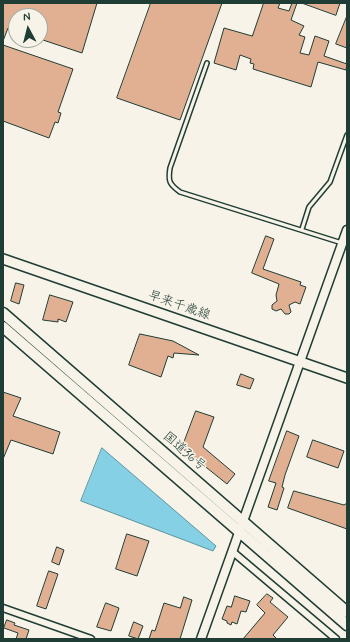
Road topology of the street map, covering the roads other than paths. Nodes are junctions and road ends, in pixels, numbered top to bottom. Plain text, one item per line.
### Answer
1 (207, 63) dead end
2 (347, 135) edge
3 (302, 229) junction
4 (347, 230) edge
5 (342, 244) junction
6 (3, 259) edge
7 (3, 313) edge
8 (3, 327) edge
9 (300, 362) junction
10 (347, 378) edge
11 (244, 522) junction
12 (240, 532) junction
13 (233, 552) junction
14 (3, 608) edge
15 (347, 612) edge
16 (347, 625) edge
17 (92, 639) edge
18 (201, 639) edge
19 (336, 639) edge

1 - 3 lane
2 - 3 lane
3 - 5 lane
4 - 5 street
5 - 9 street
6 - 9 main road, 早来千歳線
7 - 11 highway, 国道36号
8 - 12 highway, 国道36号
9 - 10 main road, 早来千歳線
9 - 11 street
11 - 12 street
11 - 15 highway, 国道36号
12 - 13 street
12 - 16 highway, 国道36号
13 - 18 street
13 - 19 street
14 - 17 street

